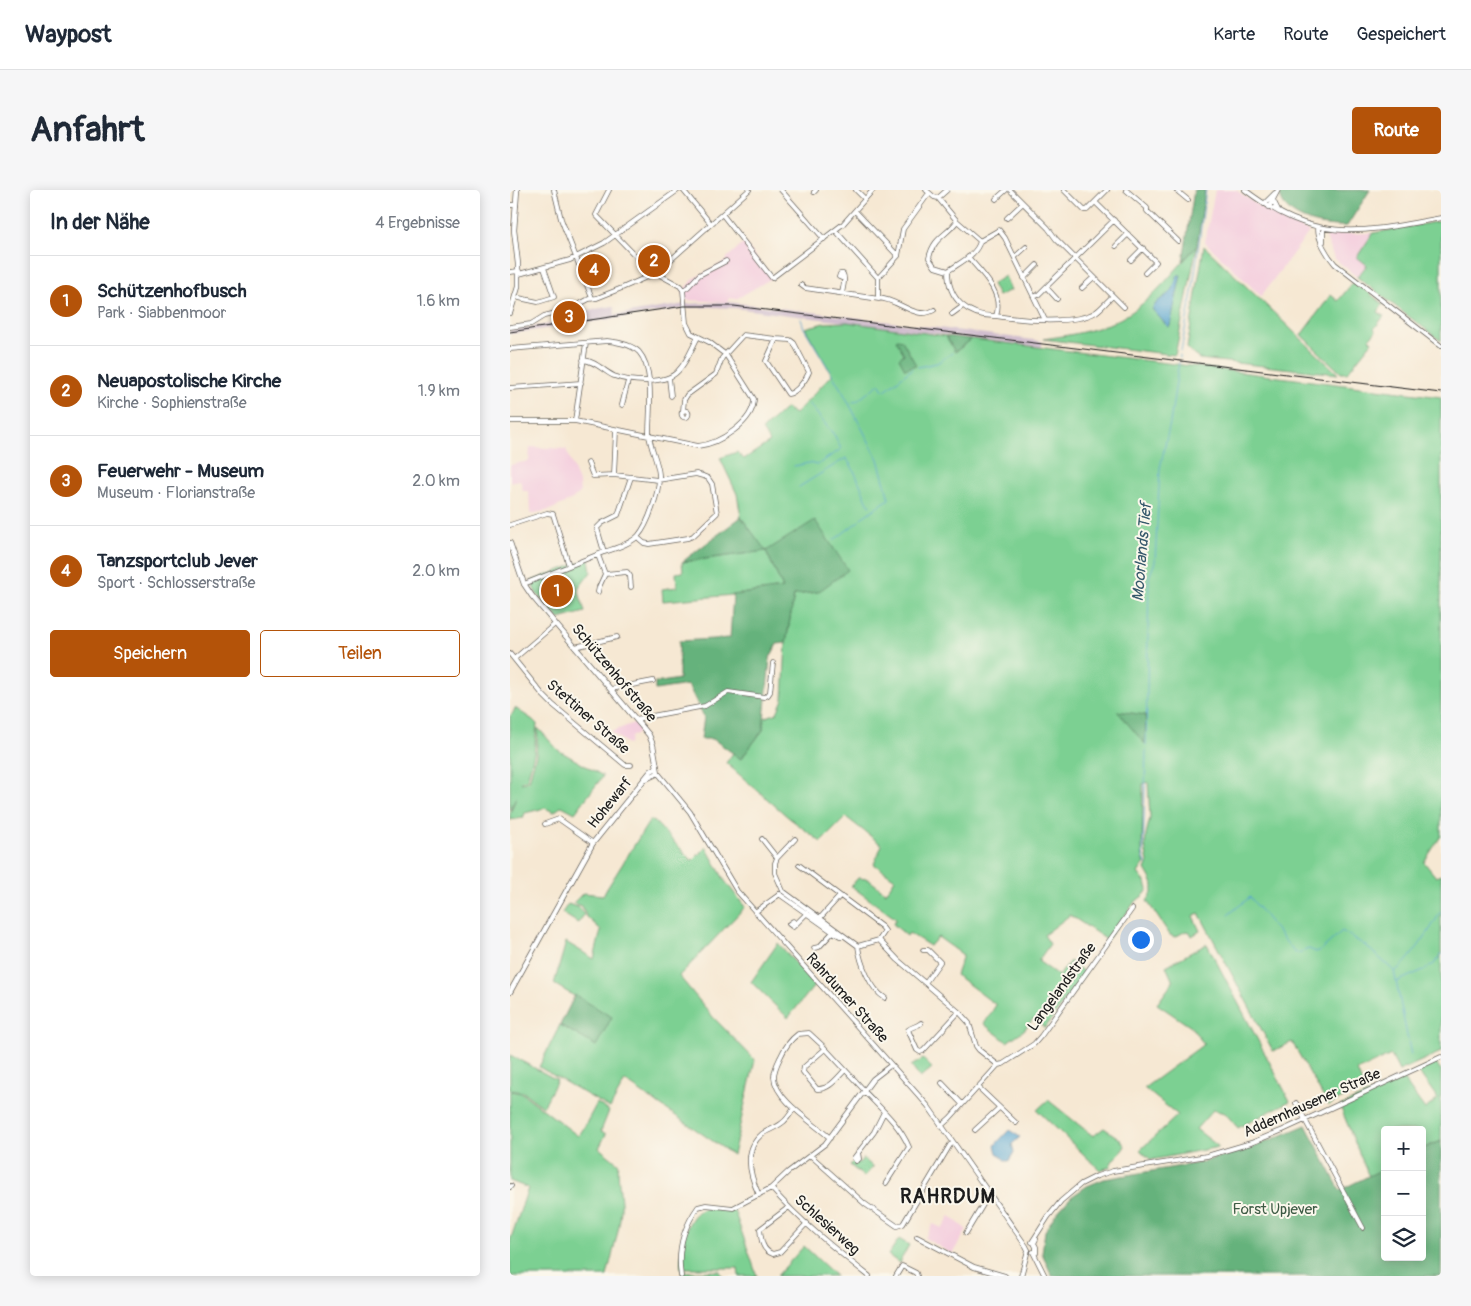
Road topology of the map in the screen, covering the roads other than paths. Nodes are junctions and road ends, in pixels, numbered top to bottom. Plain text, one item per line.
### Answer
1 (517, 190) edge
2 (554, 190) edge
3 (609, 190) edge
4 (678, 190) edge
5 (683, 190) edge
6 (749, 190) edge
7 (781, 190) edge
8 (856, 190) edge
9 (873, 190) edge
10 (947, 190) edge
11 (1006, 190) edge
12 (1010, 190) edge
13 (1064, 190) edge
14 (1126, 190) edge
15 (1176, 190) edge
16 (1244, 190) edge
17 (928, 191) edge
18 (1105, 191) edge
19 (1277, 191) edge
20 (938, 198) junction
21 (865, 199) junction
22 (996, 199) dead end
23 (1188, 200) dead end
24 (1273, 200) junction
25 (1095, 202) junction
26 (1023, 203) junction
27 (1264, 204) junction
28 (510, 205) edge
29 (516, 205) junction
30 (1269, 207) junction
31 (855, 211) junction
32 (1280, 212) junction
33 (722, 214) junction
34 (1006, 218) dead end
35 (1441, 218) edge
36 (1114, 220) junction
37 (957, 221) junction
38 (711, 224) junction
39 (1318, 228) junction
40 (1323, 229) junction
41 (835, 230) junction
42 (1128, 234) junction
43 (615, 235) junction
44 (824, 238) junction
45 (980, 241) junction
46 (1178, 241) dead end
47 (1116, 246) dead end
48 (1026, 247) dead end
49 (1143, 248) junction
50 (1325, 249) junction
51 (898, 256) junction
52 (1015, 257) junction
53 (575, 258) junction
54 (968, 258) junction
55 (1075, 258) junction
56 (1131, 260) dead end
57 (726, 261) dead end
58 (1037, 265) dead end
59 (544, 268) junction
60 (948, 271) junction
61 (510, 272) edge
62 (519, 273) junction
63 (655, 274) junction
64 (1146, 274) dead end
65 (1094, 277) junction
66 (878, 278) junction
67 (1024, 278) junction
68 (844, 279) dead end
69 (801, 285) dead end
70 (1046, 287) junction
71 (1082, 288) dead end
72 (683, 290) junction
73 (842, 293) junction
74 (510, 295) edge
75 (1112, 296) junction
76 (518, 297) junction
77 (1034, 297) junction
78 (592, 298) junction
79 (879, 298) junction
80 (1057, 299) dead end
81 (963, 306) junction
82 (1124, 307) dead end
83 (934, 310) dead end
84 (510, 312) edge
85 (952, 314) dead end
86 (996, 316) junction
87 (1045, 320) junction
88 (510, 327) edge
89 (698, 337) junction
90 (776, 339) junction
91 (586, 343) junction
92 (1441, 346) edge
93 (510, 349) edge
94 (726, 355) junction
95 (583, 360) junction
96 (669, 378) junction
97 (649, 380) junction
98 (628, 381) junction
99 (581, 383) junction
100 (510, 388) edge
101 (671, 396) dead end
102 (622, 405) dead end
103 (683, 411) dead end
104 (510, 421) edge
105 (576, 422) junction
106 (616, 430) junction
107 (649, 436) junction
108 (588, 463) dead end
109 (614, 475) junction
110 (631, 476) junction
111 (658, 480) junction
112 (510, 526) edge
113 (637, 537) junction
114 (510, 543) edge
115 (604, 552) junction
116 (598, 555) junction
117 (515, 559) junction
118 (510, 563) edge
119 (569, 566) junction
120 (605, 574) junction
121 (524, 584) junction
122 (631, 588) dead end
123 (598, 592) dead end
124 (555, 624) junction
125 (617, 637) dead end
126 (575, 648) junction
127 (510, 654) edge
128 (514, 659) junction
129 (773, 663) dead end
130 (653, 681) dead end
131 (611, 689) junction
132 (636, 718) junction
133 (631, 764) dead end
134 (656, 768) junction
135 (658, 773) junction
136 (646, 779) junction
137 (545, 824) dead end
138 (762, 839) dead end
139 (795, 839) dead end
140 (593, 843) junction
141 (777, 858) junction
142 (799, 865) dead end
143 (781, 892) junction
144 (839, 897) junction
145 (1132, 909) dead end
146 (756, 912) junction
147 (807, 913) junction
148 (820, 918) junction
149 (796, 924) dead end
150 (833, 932) junction
151 (844, 936) junction
152 (879, 940) junction
153 (858, 946) junction
154 (814, 948) dead end
155 (923, 950) dead end
156 (925, 984) junction
157 (510, 992) edge
158 (885, 998) dead end
159 (959, 1012) junction
160 (922, 1024) dead end
161 (825, 1048) junction
162 (1441, 1057) edge
163 (891, 1065) junction
164 (998, 1065) junction
165 (845, 1070) junction
166 (942, 1083) dead end
167 (978, 1087) junction
168 (864, 1091) junction
169 (1296, 1103) dead end
170 (962, 1104) junction
171 (794, 1108) junction
172 (999, 1108) junction
173 (884, 1112) junction
174 (1305, 1120) junction
175 (1016, 1123) dead end
176 (941, 1126) junction
177 (975, 1130) dead end
178 (830, 1138) junction
179 (953, 1143) junction
180 (858, 1152) dead end
181 (810, 1155) junction
182 (886, 1183) dead end
183 (771, 1188) junction
184 (759, 1195) junction
185 (990, 1195) junction
186 (789, 1207) junction
187 (806, 1223) junction
188 (1363, 1228) dead end
189 (966, 1234) dead end
190 (917, 1237) dead end
191 (1030, 1245) junction
192 (1034, 1251) junction
193 (681, 1276) edge
194 (869, 1276) edge
195 (896, 1276) edge
196 (917, 1276) edge
197 (1005, 1276) edge
198 (1021, 1276) edge
199 (1045, 1276) edge

1 - 29 main road
2 - 53 street
3 - 43 street
4 - 43 street
5 - 38 street
6 - 33 street
7 - 44 street
8 - 21 street
9 - 21 street
10 - 20 street
11 - 22 street
12 - 26 street
13 - 25 street
14 - 46 street
15 - 23 street
16 - 27 street
17 - 20 street
17 - 51 street
18 - 25 street
19 - 24 street
19 - 27 street
20 - 37 street
21 - 31 street
24 - 30 street
24 - 32 street
25 - 36 street
26 - 34 street
26 - 55 street
27 - 30 street
28 - 29 street
29 - 62 main road
30 - 32 street
31 - 41 street
31 - 51 street
32 - 39 street
33 - 38 street
33 - 44 street
35 - 40 street
36 - 42 street
36 - 55 street
37 - 45 street
37 - 60 street
38 - 63 street
39 - 40 street
39 - 50 street
40 - 50 street
41 - 44 street
41 - 66 street
42 - 47 street
42 - 49 street
43 - 53 street
43 - 63 street
45 - 52 street
45 - 54 street
48 - 52 street
49 - 56 street
49 - 64 street
50 - 92 street
51 - 66 street
52 - 67 street
53 - 59 street
53 - 78 street
54 - 60 street
54 - 86 street
55 - 65 street
55 - 70 street
57 - 72 street
58 - 67 street
59 - 62 street
59 - 76 street
60 - 81 street
61 - 62 street
62 - 76 main road
63 - 72 street
63 - 78 street
65 - 71 street
65 - 75 street
66 - 79 street
67 - 77 street
68 - 73 street
69 - 73 street
70 - 77 street
70 - 80 street
72 - 89 street
73 - 79 street
74 - 76 street
75 - 82 street
75 - 87 street
76 - 84 main road
77 - 87 street
78 - 88 street
79 - 83 street
81 - 85 street
81 - 86 street
86 - 87 street
89 - 94 street
89 - 96 street
90 - 90 street
90 - 94 street
91 - 93 street
91 - 95 street
91 - 97 street
94 - 103 street
94 - 107 street
95 - 98 street
95 - 99 street
96 - 97 street
96 - 101 street
97 - 98 street
97 - 107 street
98 - 102 street
99 - 100 street
99 - 105 street
104 - 105 street
105 - 106 street
106 - 107 street
106 - 109 street
107 - 111 street
108 - 109 street
109 - 110 street
110 - 111 street
110 - 115 street
111 - 113 street
111 - 113 street
112 - 119 street
113 - 115 street
114 - 117 main road, Schützenhofstraße
115 - 116 street
116 - 119 street
116 - 120 street
117 - 118 street
117 - 121 main road, Schützenhofstraße
119 - 121 street
120 - 122 street
120 - 123 street
121 - 124 main road, Schützenhofstraße
124 - 126 main road, Schützenhofstraße
124 - 128 street
125 - 126 street
126 - 131 main road, Schützenhofstraße
127 - 128 street, Stettiner Straße
128 - 133 street, Stettiner Straße
129 - 132 street
130 - 131 street
131 - 132 main road, Schützenhofstraße
132 - 134 main road, Schützenhofstraße
134 - 135 main road, Schützenhofstraße
134 - 136 main road, Hohewarf
135 - 136 main road, Hohewarf
135 - 146 street, Rahrdumer Straße
136 - 140 main road, Hohewarf
137 - 140 street, Hohewarf
138 - 141 street
139 - 141 street
140 - 157 main road, Hohewarf
141 - 143 street
142 - 144 street
143 - 146 street
143 - 147 street
143 - 148 street
144 - 148 street
144 - 152 street
145 - 164 street, Langelandstraße
146 - 163 street, Rahrdumer Straße
147 - 149 street
147 - 150 street
148 - 151 street
150 - 151 street
150 - 154 street
151 - 153 street
152 - 153 street
152 - 156 street
153 - 158 street
155 - 156 street
156 - 159 street
159 - 160 street
159 - 164 street
161 - 165 street
161 - 165 street
161 - 171 street
162 - 174 street, Addernhausener Straße
163 - 168 street
163 - 176 street, Rahrdumer Straße
164 - 167 street, Langelandstraße
165 - 168 street
166 - 170 street
167 - 170 street, Langelandstraße
167 - 172 street
168 - 173 street
168 - 178 street
169 - 174 street
170 - 176 street, Langelandstraße
171 - 178 street
171 - 184 street
172 - 175 street
172 - 177 street
173 - 180 street
173 - 182 street
174 - 188 street
174 - 191 street, Addernhausener Straße
176 - 179 street, Rahrdumer Straße
178 - 181 street
179 - 181 street
179 - 185 street, Rahrdumer Straße
181 - 183 street
183 - 184 street
183 - 186 street, Schlesierweg
184 - 193 street
185 - 189 street
185 - 191 street, Rahrdumer Straße
186 - 187 street, Schlesierweg
186 - 187 street
187 - 194 street, Schlesierweg
190 - 197 street
191 - 192 street, Rahrdumer Straße
191 - 192 street
191 - 198 street, Addernhausener Straße
192 - 199 street
195 - 196 street

